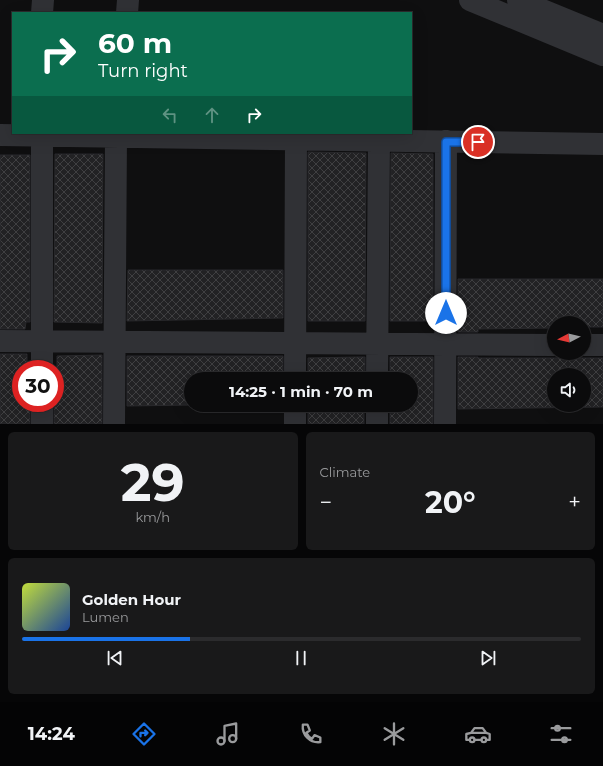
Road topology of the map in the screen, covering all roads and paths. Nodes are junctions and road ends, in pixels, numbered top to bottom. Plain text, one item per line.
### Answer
1 (42, 0) edge
2 (128, 0) edge
3 (470, 0) edge
4 (518, 0) edge
5 (42, 12) edge
6 (128, 12) edge
7 (603, 35) edge
8 (603, 55) edge
9 (42, 134) edge
10 (0, 135) edge
11 (122, 135) edge
12 (296, 139) junction
13 (379, 140) junction
14 (446, 142) junction
15 (603, 144) edge
16 (0, 341) edge
17 (41, 341) junction
18 (114, 342) junction
19 (296, 343) junction
20 (377, 344) junction
21 (445, 344) junction
22 (547, 345) edge
23 (591, 345) edge
24 (603, 346) edge
25 (42, 360) edge
26 (295, 372) edge
27 (377, 372) edge
28 (42, 412) edge
29 (295, 412) edge
30 (377, 412) edge
31 (42, 424) edge
32 (114, 424) edge
33 (295, 424) edge
34 (377, 424) edge
35 (445, 424) edge

1 - 5 street
2 - 6 street
3 - 8 street
4 - 7 street
9 - 10 street
9 - 11 street
9 - 17 street
11 - 12 street
11 - 18 street
12 - 13 street
12 - 19 street
13 - 14 street
13 - 20 street
14 - 15 street
14 - 21 street
16 - 17 street
17 - 18 street
17 - 25 street
18 - 19 street
18 - 32 street
19 - 20 street
19 - 26 street
20 - 21 street
20 - 27 street
21 - 22 street
21 - 35 street
23 - 24 street
28 - 31 street
29 - 33 street
30 - 34 street

